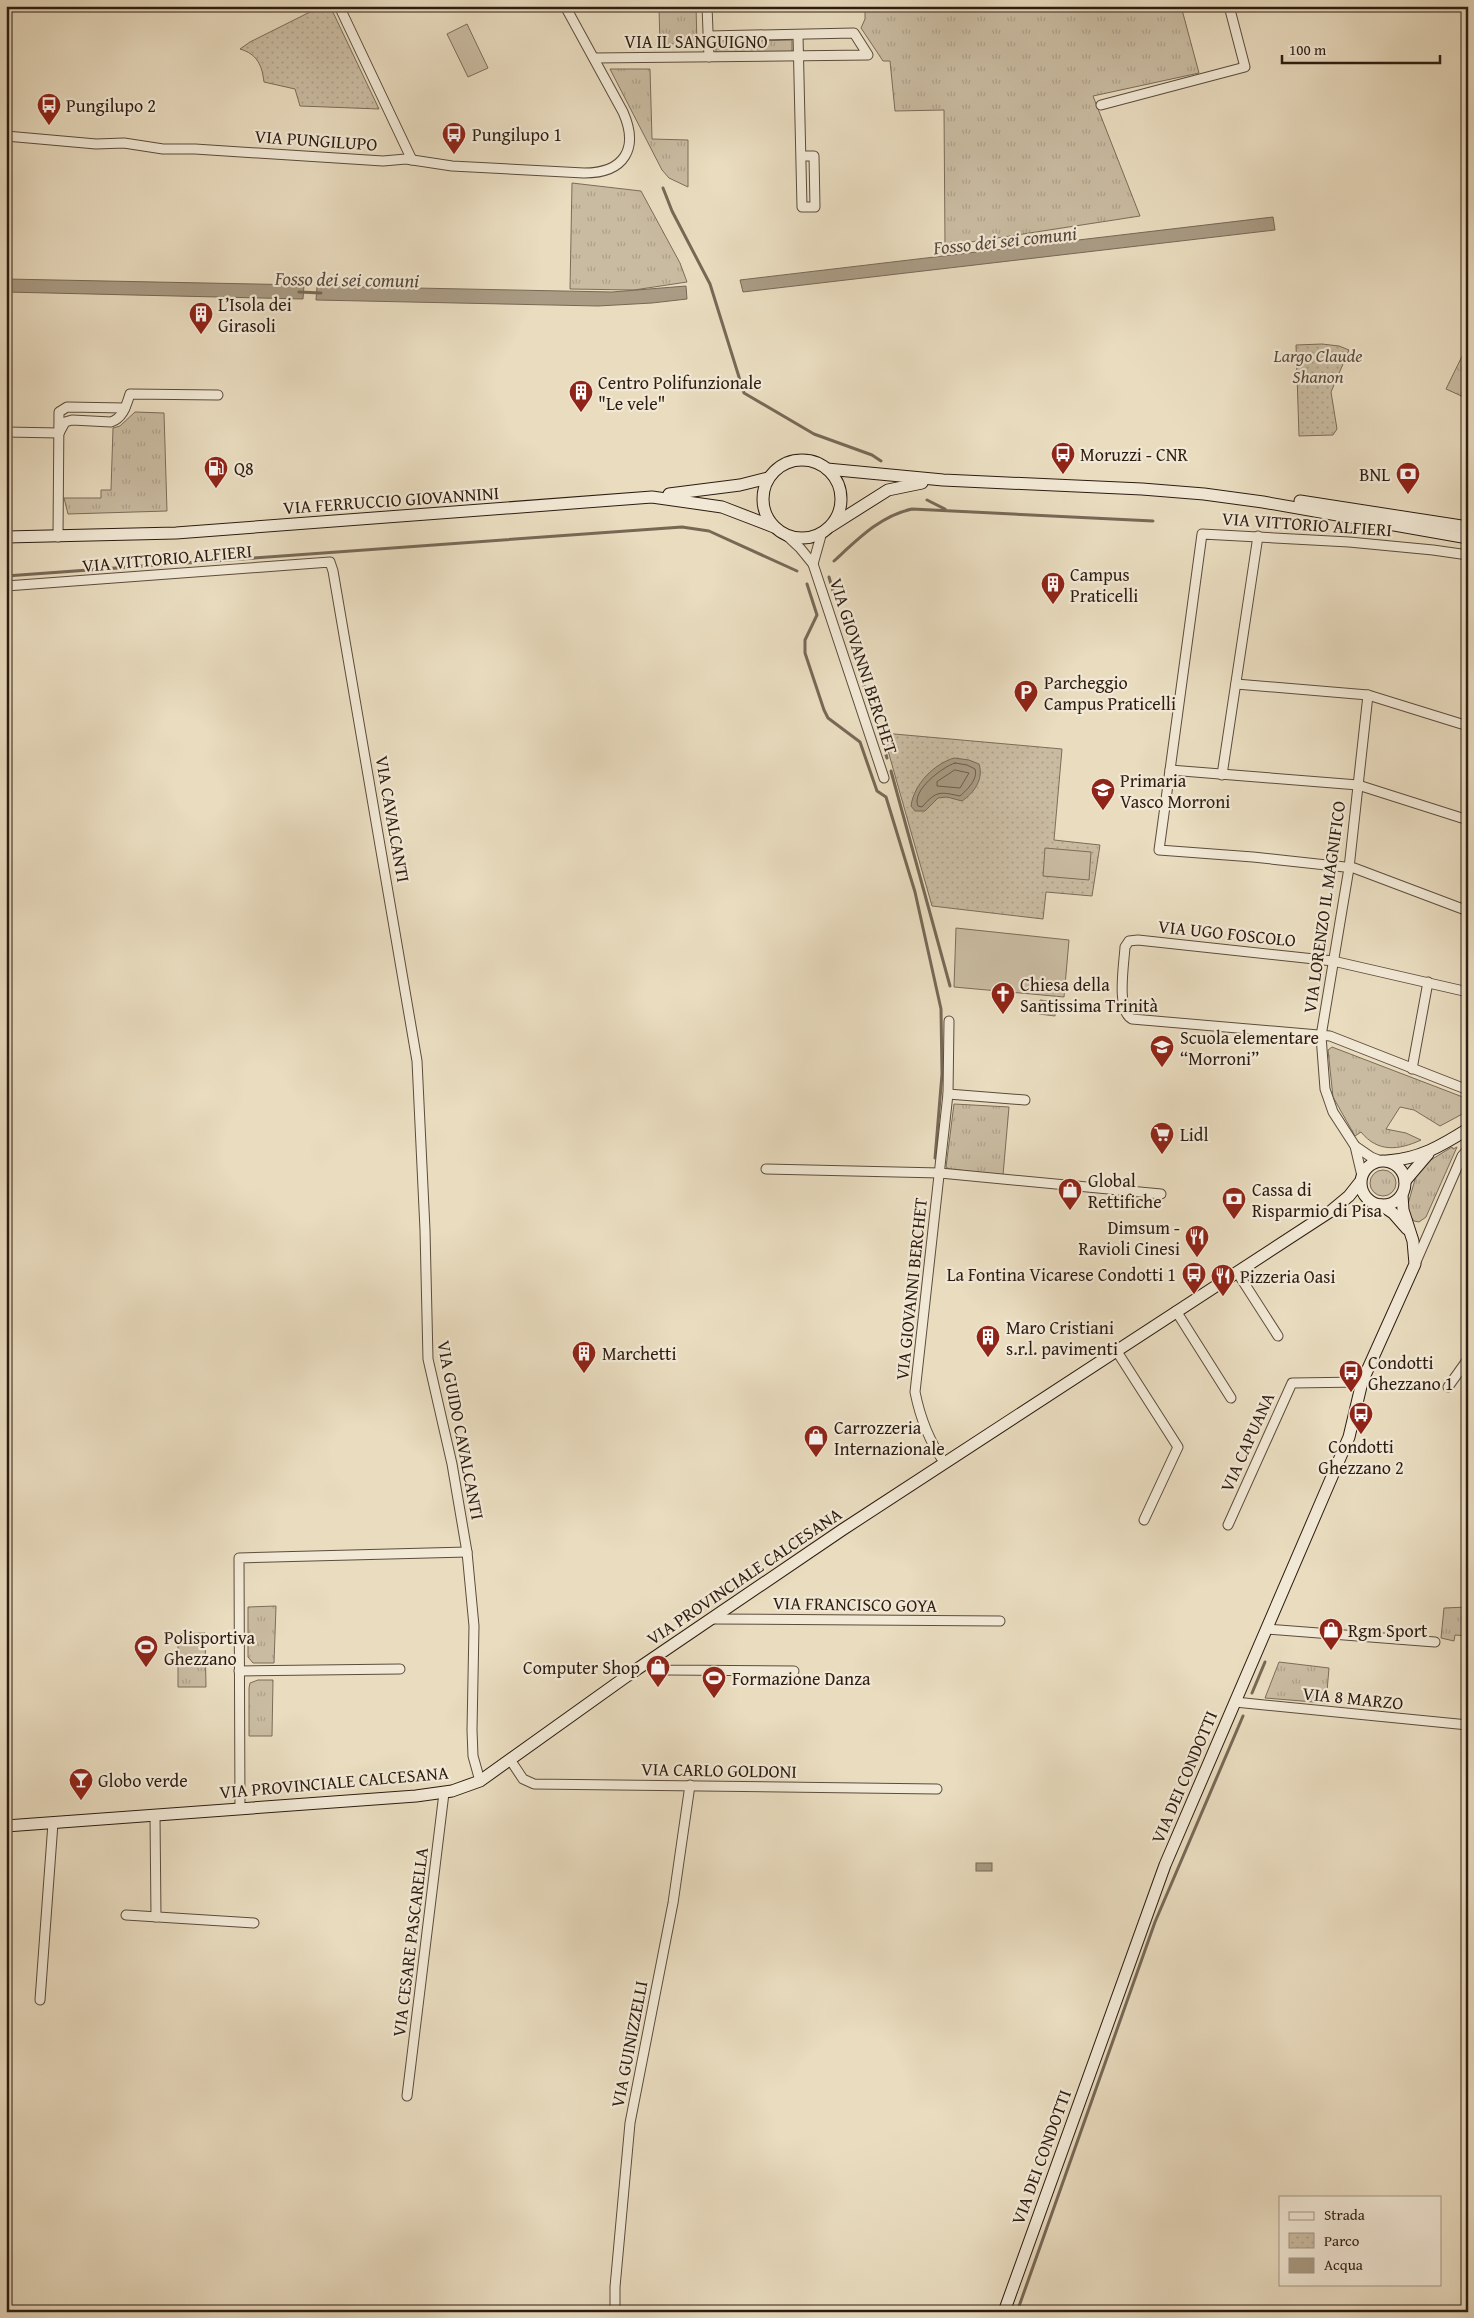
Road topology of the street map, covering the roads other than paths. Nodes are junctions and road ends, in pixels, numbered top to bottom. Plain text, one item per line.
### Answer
1 (339, 6) edge
2 (565, 6) edge
3 (707, 6) edge
4 (1229, 6) edge
5 (798, 34) junction
6 (708, 36) junction
7 (709, 57) junction
8 (799, 57) junction
9 (594, 58) junction
10 (1102, 105) dead end
11 (6, 136) edge
12 (801, 156) junction
13 (412, 160) junction
14 (218, 395) dead end
15 (125, 408) junction
16 (6, 432) edge
17 (59, 433) junction
18 (828, 469) junction
19 (768, 478) junction
20 (943, 480) junction
21 (652, 497) junction
22 (1263, 502) junction
23 (774, 527) junction
24 (1468, 527) edge
25 (824, 531) junction
26 (784, 534) junction
27 (1258, 536) junction
28 (6, 537) edge
29 (58, 538) junction
30 (1468, 538) edge
31 (1468, 556) edge
32 (330, 562) joint
33 (813, 564) junction
34 (6, 586) edge
35 (1236, 684) junction
36 (1368, 695) junction
37 (1468, 726) edge
38 (1170, 770) junction
39 (1222, 775) junction
40 (884, 778) dead end
41 (1358, 785) junction
42 (1468, 820) edge
43 (1349, 868) junction
44 (1468, 911) edge
45 (1333, 961) junction
46 (1428, 982) junction
47 (1468, 992) edge
48 (949, 1021) dead end
49 (1321, 1036) junction
50 (1412, 1069) junction
51 (419, 1084) joint
52 (1468, 1090) edge
53 (948, 1094) junction
54 (1025, 1100) dead end
55 (1468, 1130) edge
56 (1355, 1146) junction
57 (1468, 1148) edge
58 (1431, 1152) junction
59 (1384, 1161) junction
60 (766, 1169) dead end
61 (940, 1173) junction
62 (1361, 1179) junction
63 (1405, 1181) junction
64 (1161, 1194) dead end
65 (1402, 1195) junction
66 (1369, 1201) junction
67 (1381, 1205) junction
68 (1331, 1211) junction
69 (1431, 1227) junction
70 (1411, 1234) junction
71 (1415, 1264) junction
72 (1237, 1272) junction
73 (1176, 1311) junction
74 (1278, 1336) dead end
75 (1116, 1350) junction
76 (1468, 1359) edge
77 (1362, 1382) junction
78 (1448, 1387) dead end
79 (1231, 1398) dead end
80 (944, 1462) junction
81 (1144, 1520) dead end
82 (1228, 1525) dead end
83 (467, 1552) junction
84 (710, 1619) junction
85 (1000, 1621) dead end
86 (1267, 1629) junction
87 (1435, 1642) dead end
88 (646, 1664) junction
89 (400, 1668) dead end
90 (239, 1671) junction
91 (794, 1671) dead end
92 (1235, 1702) junction
93 (1468, 1726) edge
94 (510, 1761) junction
95 (480, 1781) junction
96 (690, 1785) junction
97 (937, 1789) dead end
98 (444, 1793) junction
99 (240, 1808) junction
100 (155, 1816) junction
101 (53, 1823) junction
102 (6, 1826) edge
103 (126, 1916) dead end
104 (156, 1917) junction
105 (254, 1923) dead end
106 (40, 2000) dead end
107 (407, 2096) dead end
108 (615, 2312) edge
109 (1004, 2312) edge

1 - 13 street
2 - 9 street
3 - 6 street
4 - 10 street
5 - 6 street, VIA IL SANGUIGNO
5 - 8 street
5 - 8 street, VIA IL SANGUIGNO
6 - 7 street
7 - 8 street, VIA IL SANGUIGNO
7 - 9 street, VIA IL SANGUIGNO
8 - 12 street
9 - 13 street, VIA PUNGILUPO
11 - 13 street, VIA PUNGILUPO
12 - 12 street
14 - 15 street
15 - 17 street
15 - 17 street
16 - 17 street
17 - 29 street
18 - 19 main road
18 - 20 main road
18 - 25 main road
19 - 21 main road
19 - 23 main road
20 - 22 main road
20 - 25 main road
21 - 23 main road, VIA FERRUCCIO GIOVANNINI
21 - 29 main road, VIA FERRUCCIO GIOVANNINI
22 - 24 main road
22 - 30 main road
23 - 26 main road
25 - 26 main road
25 - 33 street, VIA GIOVANNI BERCHET
26 - 33 street, VIA GIOVANNI BERCHET
27 - 31 street, VIA VITTORIO ALFIERI
27 - 35 street
27 - 38 street, VIA VITTORIO ALFIERI
28 - 29 main road, VIA FERRUCCIO GIOVANNINI
32 - 34 street, VIA VITTORIO ALFIERI
32 - 51 street, VIA CAVALCANTI
33 - 40 street, VIA GIOVANNI BERCHET
35 - 36 street
35 - 39 street
36 - 37 street
36 - 41 street, VIA LORENZO IL MAGNIFICO
38 - 39 street
38 - 43 street
39 - 41 street
41 - 42 street
41 - 43 street, VIA LORENZO IL MAGNIFICO
43 - 44 street
43 - 45 street, VIA LORENZO IL MAGNIFICO
45 - 46 street, VIA UGO FOSCOLO
45 - 49 street, VIA LORENZO IL MAGNIFICO
45 - 49 street, VIA UGO FOSCOLO
46 - 47 street, VIA UGO FOSCOLO
46 - 50 street
48 - 53 street, VIA GIOVANNI BERCHET
49 - 50 street
49 - 56 street, VIA LORENZO IL MAGNIFICO
50 - 52 street
51 - 83 street, VIA GUIDO CAVALCANTI
53 - 54 street
53 - 61 street, VIA GIOVANNI BERCHET
55 - 58 main road
56 - 59 street, VIA LORENZO IL MAGNIFICO
56 - 62 street, VIA LORENZO IL MAGNIFICO
57 - 69 street, VIA DEI CONDOTTI
58 - 59 main road
58 - 63 main road
59 - 62 main road
59 - 63 main road
60 - 61 street, VIA GIOVANNI BERCHET
61 - 64 street, VIA GIOVANNI BERCHET
61 - 80 street, VIA GIOVANNI BERCHET
62 - 66 main road
62 - 68 main road, VIA PROVINCIALE CALCESANA
63 - 65 main road
65 - 67 main road
65 - 70 main road
66 - 67 main road
66 - 68 main road, VIA PROVINCIALE CALCESANA
67 - 70 main road
68 - 72 main road, VIA PROVINCIALE CALCESANA
69 - 70 street
69 - 71 street, VIA DEI CONDOTTI
70 - 71 main road
71 - 77 main road, VIA DEI CONDOTTI
72 - 73 main road, VIA PROVINCIALE CALCESANA
72 - 74 street
73 - 75 main road, VIA PROVINCIALE CALCESANA
73 - 79 street
75 - 80 main road, VIA PROVINCIALE CALCESANA
75 - 81 street
76 - 78 street
77 - 82 street, VIA CAPUANA
77 - 86 main road, VIA DEI CONDOTTI
80 - 84 main road, VIA PROVINCIALE CALCESANA
83 - 90 street
83 - 95 street, VIA GUIDO CAVALCANTI
84 - 85 street, VIA FRANCISCO GOYA
84 - 88 main road, VIA PROVINCIALE CALCESANA
86 - 87 street
86 - 92 main road, VIA DEI CONDOTTI
88 - 91 street
88 - 94 main road, VIA PROVINCIALE CALCESANA
89 - 90 street
90 - 99 street
92 - 93 street, VIA 8 MARZO
92 - 109 main road, VIA DEI CONDOTTI
94 - 95 main road, VIA PROVINCIALE CALCESANA
94 - 96 street, VIA CARLO GOLDONI
95 - 98 main road, VIA PROVINCIALE CALCESANA
96 - 97 street, VIA CARLO GOLDONI
96 - 108 street, VIA GUINIZZELLI
98 - 99 main road, VIA PROVINCIALE CALCESANA
98 - 107 street, VIA CESARE PASCARELLA
99 - 100 main road, VIA PROVINCIALE CALCESANA
100 - 101 main road, VIA PROVINCIALE CALCESANA
100 - 104 street
101 - 102 main road, VIA PROVINCIALE CALCESANA
101 - 106 street
103 - 104 street
104 - 105 street

